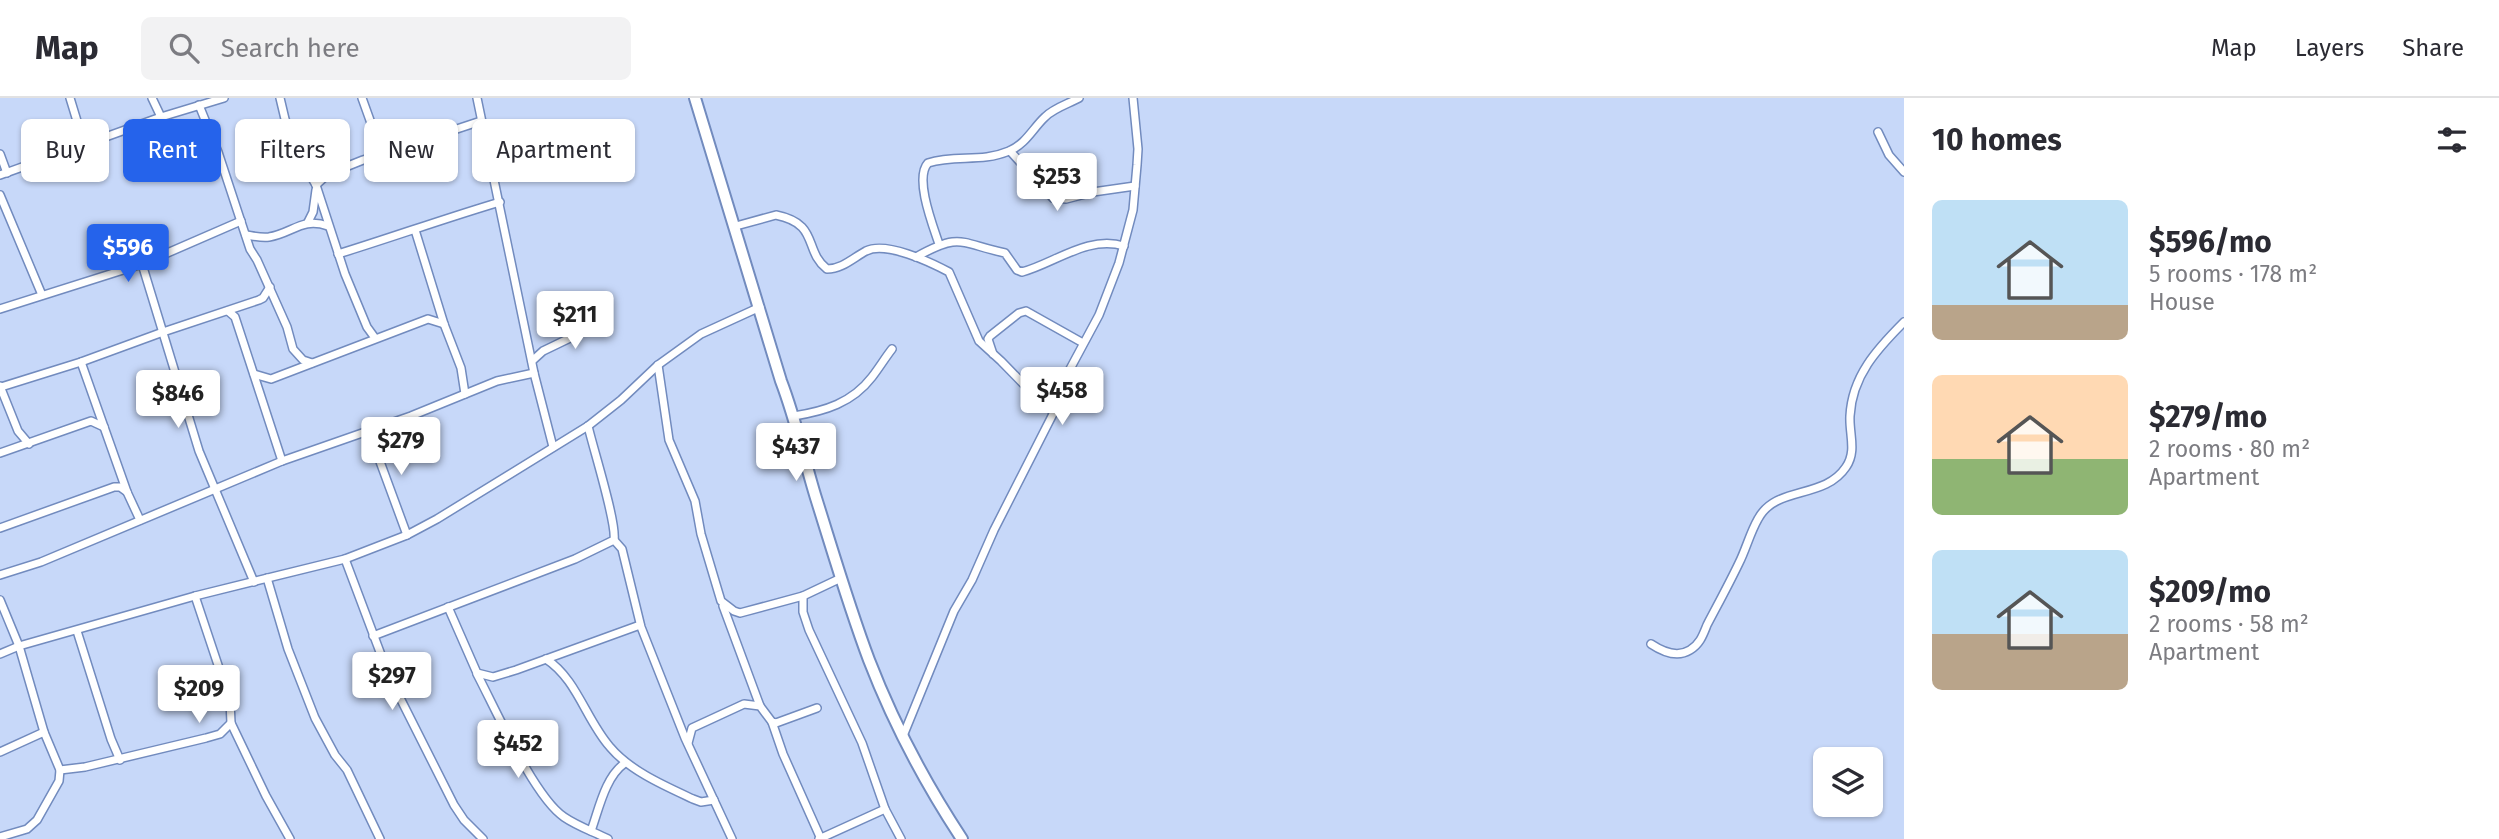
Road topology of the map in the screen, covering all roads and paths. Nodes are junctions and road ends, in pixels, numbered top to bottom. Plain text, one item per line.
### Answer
1 (70, 98) edge
2 (152, 98) edge
3 (224, 98) edge
4 (280, 98) edge
5 (362, 98) edge
6 (477, 98) edge
7 (695, 98) edge
8 (1079, 98) edge
9 (1133, 98) edge
10 (199, 105) junction
11 (161, 117) junction
12 (76, 119) edge
13 (369, 119) edge
14 (481, 119) edge
15 (1878, 132) dead end
16 (109, 135) edge
17 (1010, 151) junction
18 (0, 154) edge
19 (364, 160) edge
20 (21, 167) edge
21 (1904, 172) edge
22 (3, 174) edge
23 (495, 182) edge
24 (1135, 186) junction
25 (316, 187) junction
26 (0, 195) edge
27 (500, 202) junction
28 (241, 221) junction
29 (308, 222) junction
30 (328, 226) junction
31 (736, 226) junction
32 (415, 230) junction
33 (246, 235) junction
34 (939, 244) junction
35 (1124, 246) junction
36 (338, 254) junction
37 (916, 257) junction
38 (142, 264) junction
39 (270, 287) junction
40 (42, 295) junction
41 (760, 307) junction
42 (0, 309) edge
43 (440, 309) junction
44 (228, 311) junction
45 (582, 314) dead end
46 (428, 319) junction
47 (1904, 322) edge
48 (444, 324) junction
49 (163, 332) junction
50 (375, 338) junction
51 (1083, 343) junction
52 (892, 349) dead end
53 (993, 354) junction
54 (297, 355) junction
55 (532, 361) junction
56 (80, 362) junction
57 (312, 363) junction
58 (659, 365) junction
59 (297, 369) junction
60 (534, 373) junction
61 (254, 374) junction
62 (271, 379) junction
63 (0, 386) edge
64 (465, 394) junction
65 (261, 395) junction
66 (1054, 412) junction
67 (794, 416) junction
68 (587, 426) junction
69 (104, 427) junction
70 (368, 429) junction
71 (29, 444) junction
72 (553, 447) junction
73 (0, 453) edge
74 (282, 461) junction
75 (214, 488) junction
76 (127, 492) junction
77 (140, 520) junction
78 (0, 528) edge
79 (407, 535) junction
80 (614, 540) junction
81 (345, 559) junction
82 (0, 575) edge
83 (267, 578) junction
84 (841, 578) junction
85 (254, 582) junction
86 (195, 596) junction
87 (803, 596) junction
88 (0, 600) edge
89 (721, 601) junction
90 (448, 607) junction
91 (637, 616) junction
92 (640, 625) junction
93 (76, 631) junction
94 (625, 631) junction
95 (373, 636) junction
96 (1651, 644) dead end
97 (19, 646) junction
98 (0, 654) edge
99 (546, 659) junction
100 (477, 673) junction
101 (760, 706) junction
102 (817, 708) dead end
103 (772, 722) junction
104 (231, 723) junction
105 (44, 732) junction
106 (903, 736) junction
107 (688, 744) junction
108 (0, 752) edge
109 (120, 760) junction
110 (625, 762) junction
111 (60, 770) junction
112 (713, 800) junction
113 (886, 809) junction
114 (591, 831) junction
115 (0, 837) edge
116 (290, 839) edge
117 (380, 839) edge
118 (483, 839) edge
119 (608, 839) edge
120 (732, 839) edge
121 (820, 839) edge
122 (901, 839) edge
123 (962, 839) edge

1 - 12 street
2 - 11 street
3 - 10 street
4 - 25 street
5 - 13 street
6 - 14 street
7 - 31 main road
8 - 17 street
9 - 24 street
10 - 11 street
10 - 28 street
11 - 16 street
15 - 21 street
17 - 24 street
17 - 34 street
18 - 22 street
19 - 25 street
20 - 22 street
23 - 27 street
24 - 35 street
25 - 29 street
25 - 30 street
26 - 40 street
27 - 32 street
27 - 55 street
28 - 33 street
28 - 38 street
29 - 30 street
29 - 33 street
30 - 36 street
31 - 37 street
31 - 41 main road
32 - 36 street
32 - 43 street
33 - 39 street
34 - 35 street
34 - 37 street
35 - 51 street
36 - 50 street
37 - 53 street
38 - 40 street
38 - 49 street
39 - 44 street
39 - 54 street
40 - 42 street
41 - 58 street
41 - 67 main road
43 - 46 street
43 - 48 street
44 - 49 street
44 - 61 street
45 - 55 street
46 - 48 street
46 - 50 street
47 - 96 street
48 - 64 street
49 - 56 street
49 - 75 street
50 - 57 street
51 - 53 street
51 - 66 street
52 - 67 street
53 - 66 street
54 - 57 street
54 - 59 street
55 - 60 street
56 - 63 street
56 - 69 street
57 - 59 street
58 - 68 street
58 - 89 street
59 - 62 street
60 - 64 street
60 - 72 street
61 - 62 street
61 - 65 street
62 - 65 street
63 - 71 street
64 - 70 street
65 - 74 street
66 - 106 street
67 - 84 main road
68 - 72 street
68 - 80 street
69 - 71 street
69 - 76 street
70 - 74 street
70 - 79 street
71 - 73 street
72 - 79 street
74 - 75 street
75 - 77 street
75 - 85 street
76 - 77 street
76 - 78 street
77 - 82 street
79 - 81 street
80 - 90 street
80 - 91 street
81 - 83 street
81 - 95 street
83 - 85 street
83 - 117 street
84 - 87 street
84 - 106 main road
85 - 86 street
86 - 93 street
86 - 104 street
87 - 89 street
87 - 113 street
88 - 97 street
89 - 101 street
90 - 95 street
90 - 100 street
91 - 92 street
91 - 94 street
92 - 94 street
92 - 107 street
93 - 97 street
93 - 109 street
94 - 99 street
95 - 118 street
97 - 98 street
97 - 105 street
99 - 100 street
99 - 110 street
100 - 114 street
101 - 103 street
101 - 107 street
102 - 103 street
103 - 121 street
104 - 109 street
104 - 116 street
105 - 108 street
105 - 111 street
106 - 123 main road
107 - 112 street
109 - 111 street
110 - 112 street
110 - 114 street
111 - 115 street
112 - 120 street
113 - 121 street
113 - 122 street
114 - 119 street

